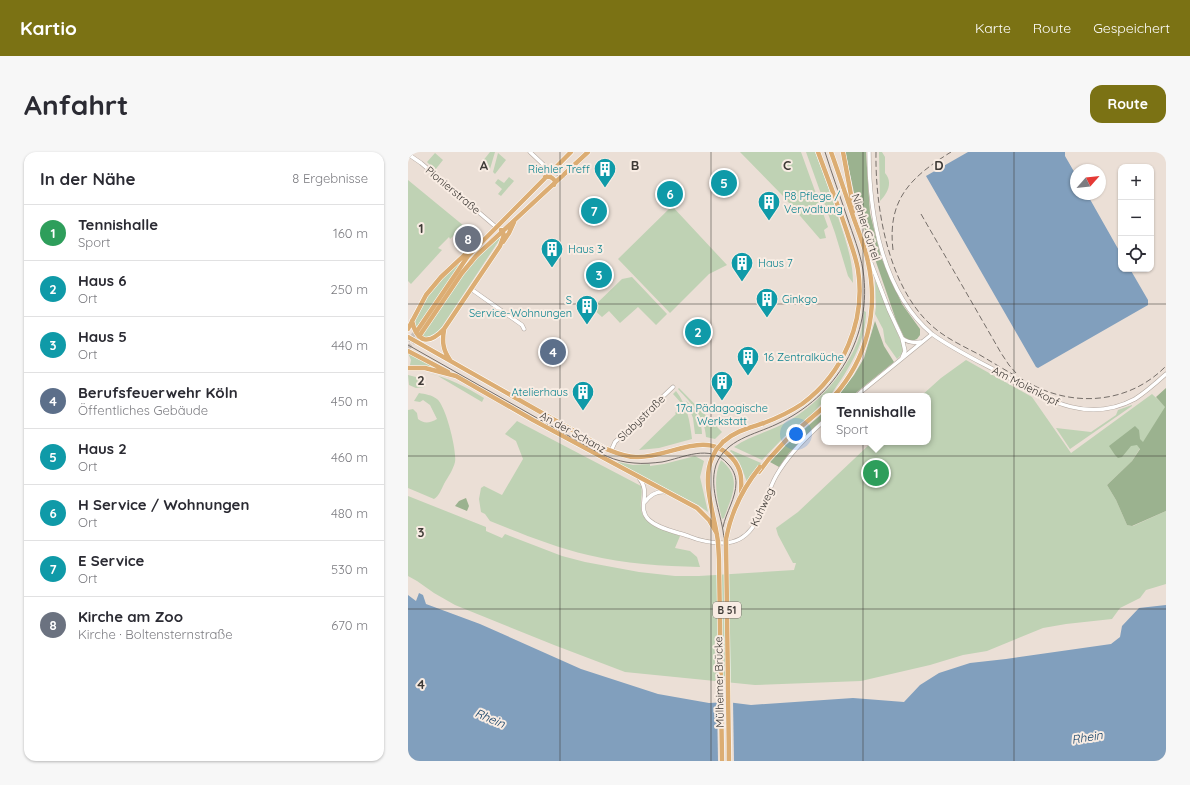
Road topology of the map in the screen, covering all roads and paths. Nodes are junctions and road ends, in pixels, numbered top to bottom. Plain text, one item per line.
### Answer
1 (530, 152) edge
2 (571, 152) edge
3 (588, 152) edge
4 (818, 152) edge
5 (830, 152) edge
6 (843, 152) edge
7 (869, 152) edge
8 (408, 154) edge
9 (544, 165) junction
10 (552, 171) junction
11 (563, 176) junction
12 (545, 177) junction
13 (554, 185) junction
14 (514, 221) junction
15 (856, 224) junction
16 (496, 227) junction
17 (502, 231) junction
18 (484, 239) junction
19 (863, 244) junction
20 (500, 246) junction
21 (470, 289) junction
22 (871, 300) junction
23 (412, 321) junction
24 (408, 329) edge
25 (444, 329) junction
26 (524, 329) dead end
27 (932, 334) junction
28 (408, 337) edge
29 (902, 338) junction
30 (922, 342) junction
31 (408, 351) edge
32 (902, 358) junction
33 (455, 364) junction
34 (408, 368) edge
35 (1166, 374) edge
36 (456, 376) junction
37 (673, 387) dead end
38 (835, 393) edge
39 (860, 393) edge
40 (821, 407) edge
41 (821, 410) edge
42 (821, 424) edge
43 (611, 451) junction
44 (767, 459) junction
45 (639, 478) junction
46 (666, 492) junction
47 (741, 496) junction
48 (644, 504) junction
49 (714, 526) junction
50 (718, 542) joint
51 (722, 761) edge
52 (730, 761) edge

1 - 9 street
2 - 10 main road
3 - 11 main road
4 - 49 main road, Niehler Gürtel, bridge
5 - 15 main road, Niehler Gürtel
5 - 22 main road, Niehler Gürtel
6 - 15 main road
7 - 27 street, Am Molenkopf
8 - 16 street, Pionierstraße
9 - 10 street
9 - 12 street
10 - 11 street
10 - 12 main road
11 - 13 main road
12 - 13 main road
12 - 16 main road
13 - 14 main road
14 - 17 main road
14 - 20 main road
15 - 19 main road, Niehler Gürtel
16 - 17 main road
16 - 18 main road
17 - 18 main road
17 - 20 main road
18 - 23 main road
19 - 22 main road, Niehler Gürtel
19 - 29 street
20 - 21 main road
21 - 25 main road
21 - 26 street
22 - 38 main road, Niehler Gürtel
23 - 24 main road
23 - 25 main road
25 - 33 main road, B 51
27 - 30 street
27 - 35 street, Am Molenkopf
28 - 33 main road, An der Schanz
29 - 30 street
29 - 32 street
30 - 32 street
31 - 36 main road
32 - 39 street
33 - 43 main road, An der Schanz / B 51
34 - 36 main road, An der Schanz / B 51
36 - 45 main road, An der Schanz / B 51
37 - 43 street, Slabystraße
40 - 44 main road
41 - 44 main road
42 - 48 street, Kuhweg
43 - 47 main road, An der Schanz / B 51
44 - 47 main road, Mülheimer Brücke / B 51, bridge
44 - 52 main road, Mülheimer Brücke / B 51, bridge
45 - 46 main road, An der Schanz / B 51
45 - 48 street, Kuhweg
46 - 48 street
46 - 49 main road, An der Schanz / B 51
47 - 52 main road, Mülheimer Brücke / B 51, bridge
49 - 50 main road, An der Schanz / B 51
50 - 51 main road, Mülheimer Brücke / B 51, bridge

